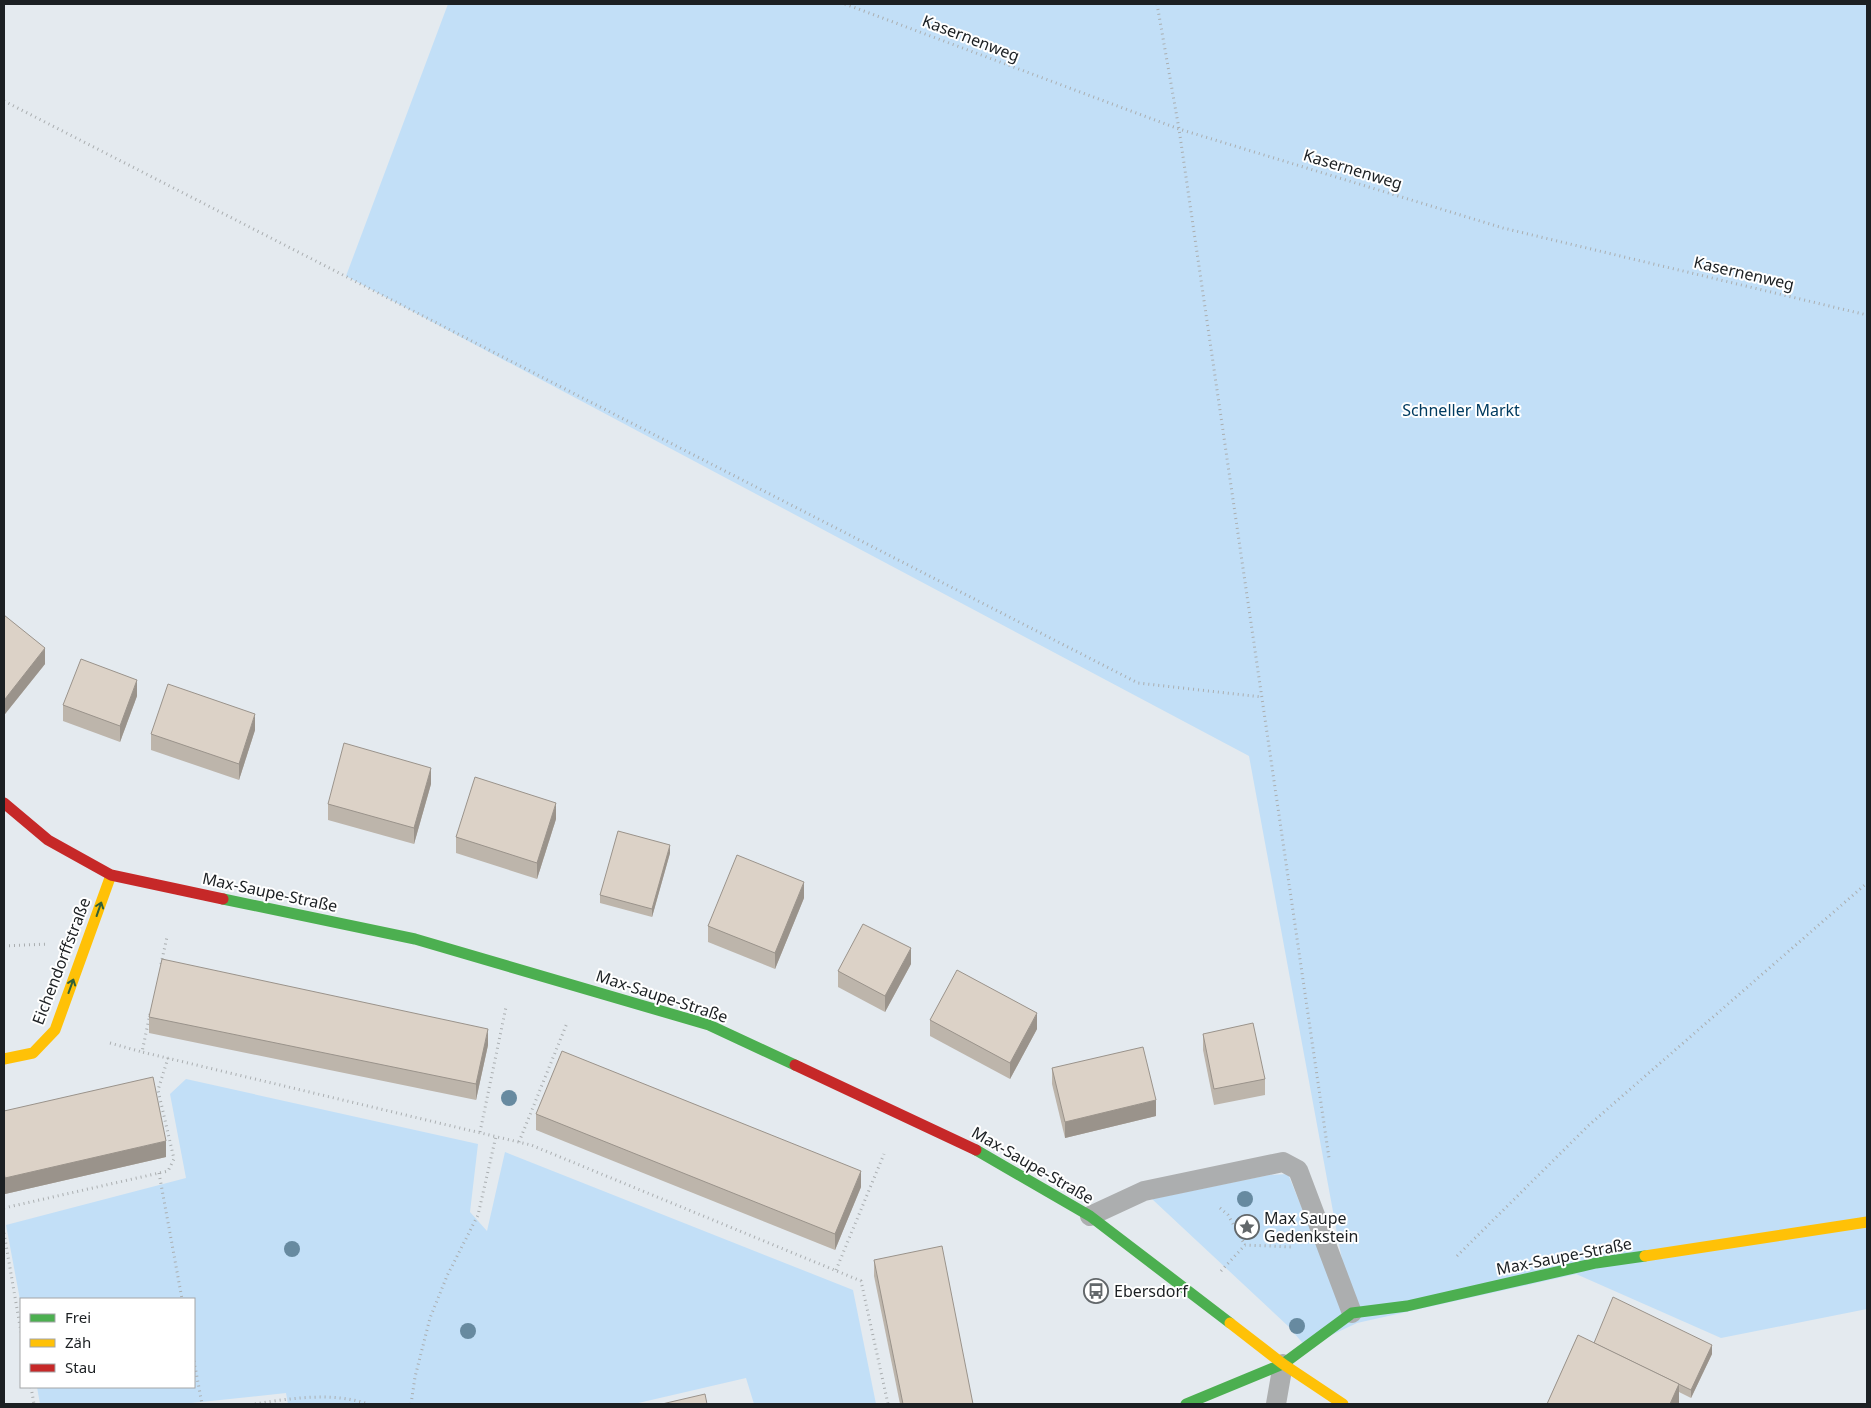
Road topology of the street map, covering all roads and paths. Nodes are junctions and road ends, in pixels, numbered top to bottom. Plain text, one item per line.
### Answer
1 (845, 4) edge
2 (1157, 4) edge
3 (4, 101) edge
4 (1179, 129) junction
5 (1867, 315) edge
6 (1262, 697) junction
7 (4, 803) edge
8 (111, 875) junction
9 (1867, 883) edge
10 (167, 937) dead end
11 (161, 966) edge
12 (152, 1004) edge
13 (506, 1007) dead end
14 (567, 1023) dead end
15 (110, 1044) dead end
16 (142, 1052) junction
17 (168, 1058) junction
18 (4, 1059) edge
19 (480, 1132) junction
20 (496, 1136) junction
21 (519, 1142) junction
22 (884, 1154) dead end
23 (1330, 1167) dead end
24 (159, 1173) junction
25 (1193, 1181) junction
26 (4, 1208) edge
27 (1090, 1216) junction
28 (1867, 1222) edge
29 (4, 1233) edge
30 (1245, 1244) junction
31 (1328, 1250) junction
32 (1456, 1257) dead end
33 (836, 1270) junction
34 (1219, 1273) dead end
35 (182, 1298) edge
36 (1352, 1313) junction
37 (20, 1326) edge
38 (1283, 1364) junction
39 (195, 1366) edge
40 (31, 1388) edge
41 (34, 1404) edge
42 (202, 1404) edge
43 (255, 1404) edge
44 (368, 1404) edge
45 (412, 1404) edge
46 (888, 1404) edge
47 (1186, 1404) edge
48 (1276, 1404) edge
49 (1343, 1404) edge

1 - 4 path, Kasernenweg
2 - 4 path
3 - 6 path
4 - 5 path, Kasernenweg
4 - 6 path
6 - 23 path
7 - 8 street, Max-Saupe-Straße
18 -> 8 street, Eichendorffstraße
8 - 27 street, Max-Saupe-Straße
9 - 32 path
10 - 11 path
12 - 16 path
13 - 19 path
14 - 21 path
15 - 16 path
16 - 17 path
17 - 19 path
17 - 24 path
19 - 20 path
20 - 21 path
20 - 45 path
21 - 33 path
22 - 33 path
24 - 26 path
24 - 35 path
25 - 27 lane
25 - 30 path
25 - 31 lane
27 - 38 street, Max-Saupe-Straße
28 - 36 street, Max-Saupe-Straße
29 - 37 path
30 - 31 path
30 - 34 path
31 - 36 lane
33 - 46 path
36 - 38 street, Max-Saupe-Straße
38 - 47 street, Max-Saupe-Straße
38 - 48 lane
38 - 49 street, Max-Saupe-Straße
39 - 42 path
40 - 41 path
43 - 44 path

